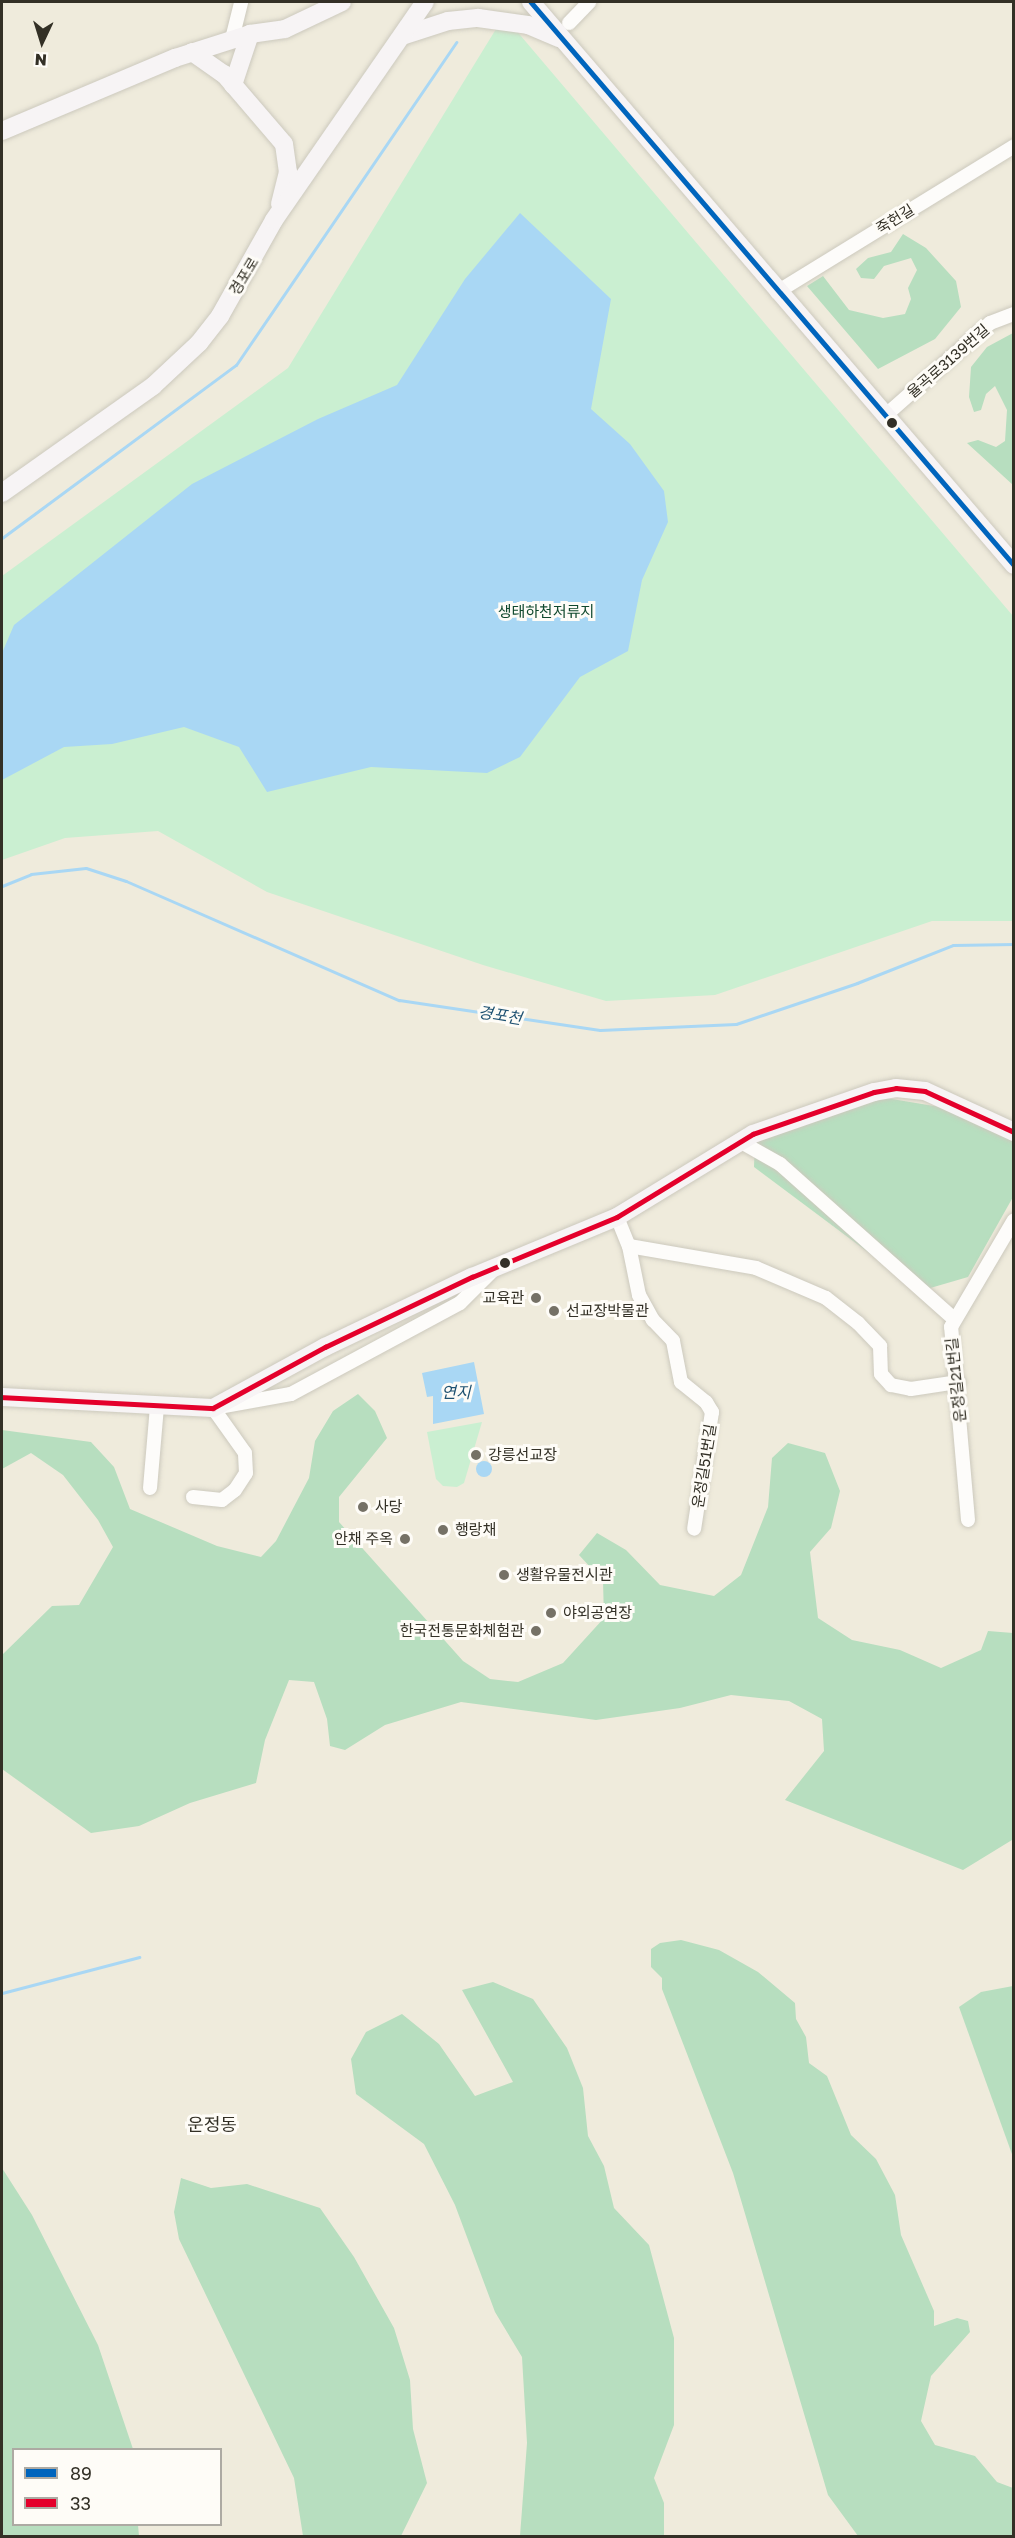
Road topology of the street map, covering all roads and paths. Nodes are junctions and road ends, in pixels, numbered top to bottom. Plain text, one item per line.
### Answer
1 (241, 2) edge
2 (342, 2) edge
3 (425, 2) edge
4 (531, 2) edge
5 (589, 2) edge
6 (569, 22) dead end
7 (250, 34) junction
8 (402, 36) junction
9 (232, 39) junction
10 (562, 40) junction
11 (192, 52) junction
12 (234, 85) junction
13 (2, 131) edge
14 (1014, 146) edge
15 (274, 220) junction
16 (777, 292) junction
17 (1014, 314) edge
18 (886, 415) junction
19 (2, 493) edge
20 (1014, 565) edge
21 (1014, 1132) edge
22 (741, 1142) junction
23 (617, 1217) junction
24 (1014, 1220) edge
25 (629, 1246) junction
26 (494, 1270) junction
27 (953, 1318) junction
28 (958, 1382) junction
29 (2, 1397) edge
30 (157, 1407) junction
31 (213, 1408) junction
32 (150, 1488) dead end
33 (193, 1497) dead end
34 (968, 1521) dead end
35 (694, 1529) dead end

1 - 9 street
2 - 7 street
3 - 8 street, 경포로
4 - 10 street
5 - 6 street
7 - 9 street
7 - 12 street
8 - 10 street
8 - 15 street, 경포로
9 - 11 street
10 - 16 street
11 - 12 street
11 - 13 street
12 - 15 street
14 - 16 street, 죽헌길
15 - 19 street, 경포로
16 - 18 street
17 - 18 street, 율곡로3139번길
18 - 20 street
21 - 22 street
22 - 23 street
22 - 27 street
23 - 25 street, 운정길51번길
23 - 26 street
24 - 27 street, 운정길21번길
25 - 28 street
25 - 35 street, 운정길51번길
26 - 31 street
26 - 31 street
27 - 28 street, 운정길21번길
28 - 34 street, 운정길21번길
29 - 30 street
30 - 31 street
30 - 32 street
31 - 33 street

